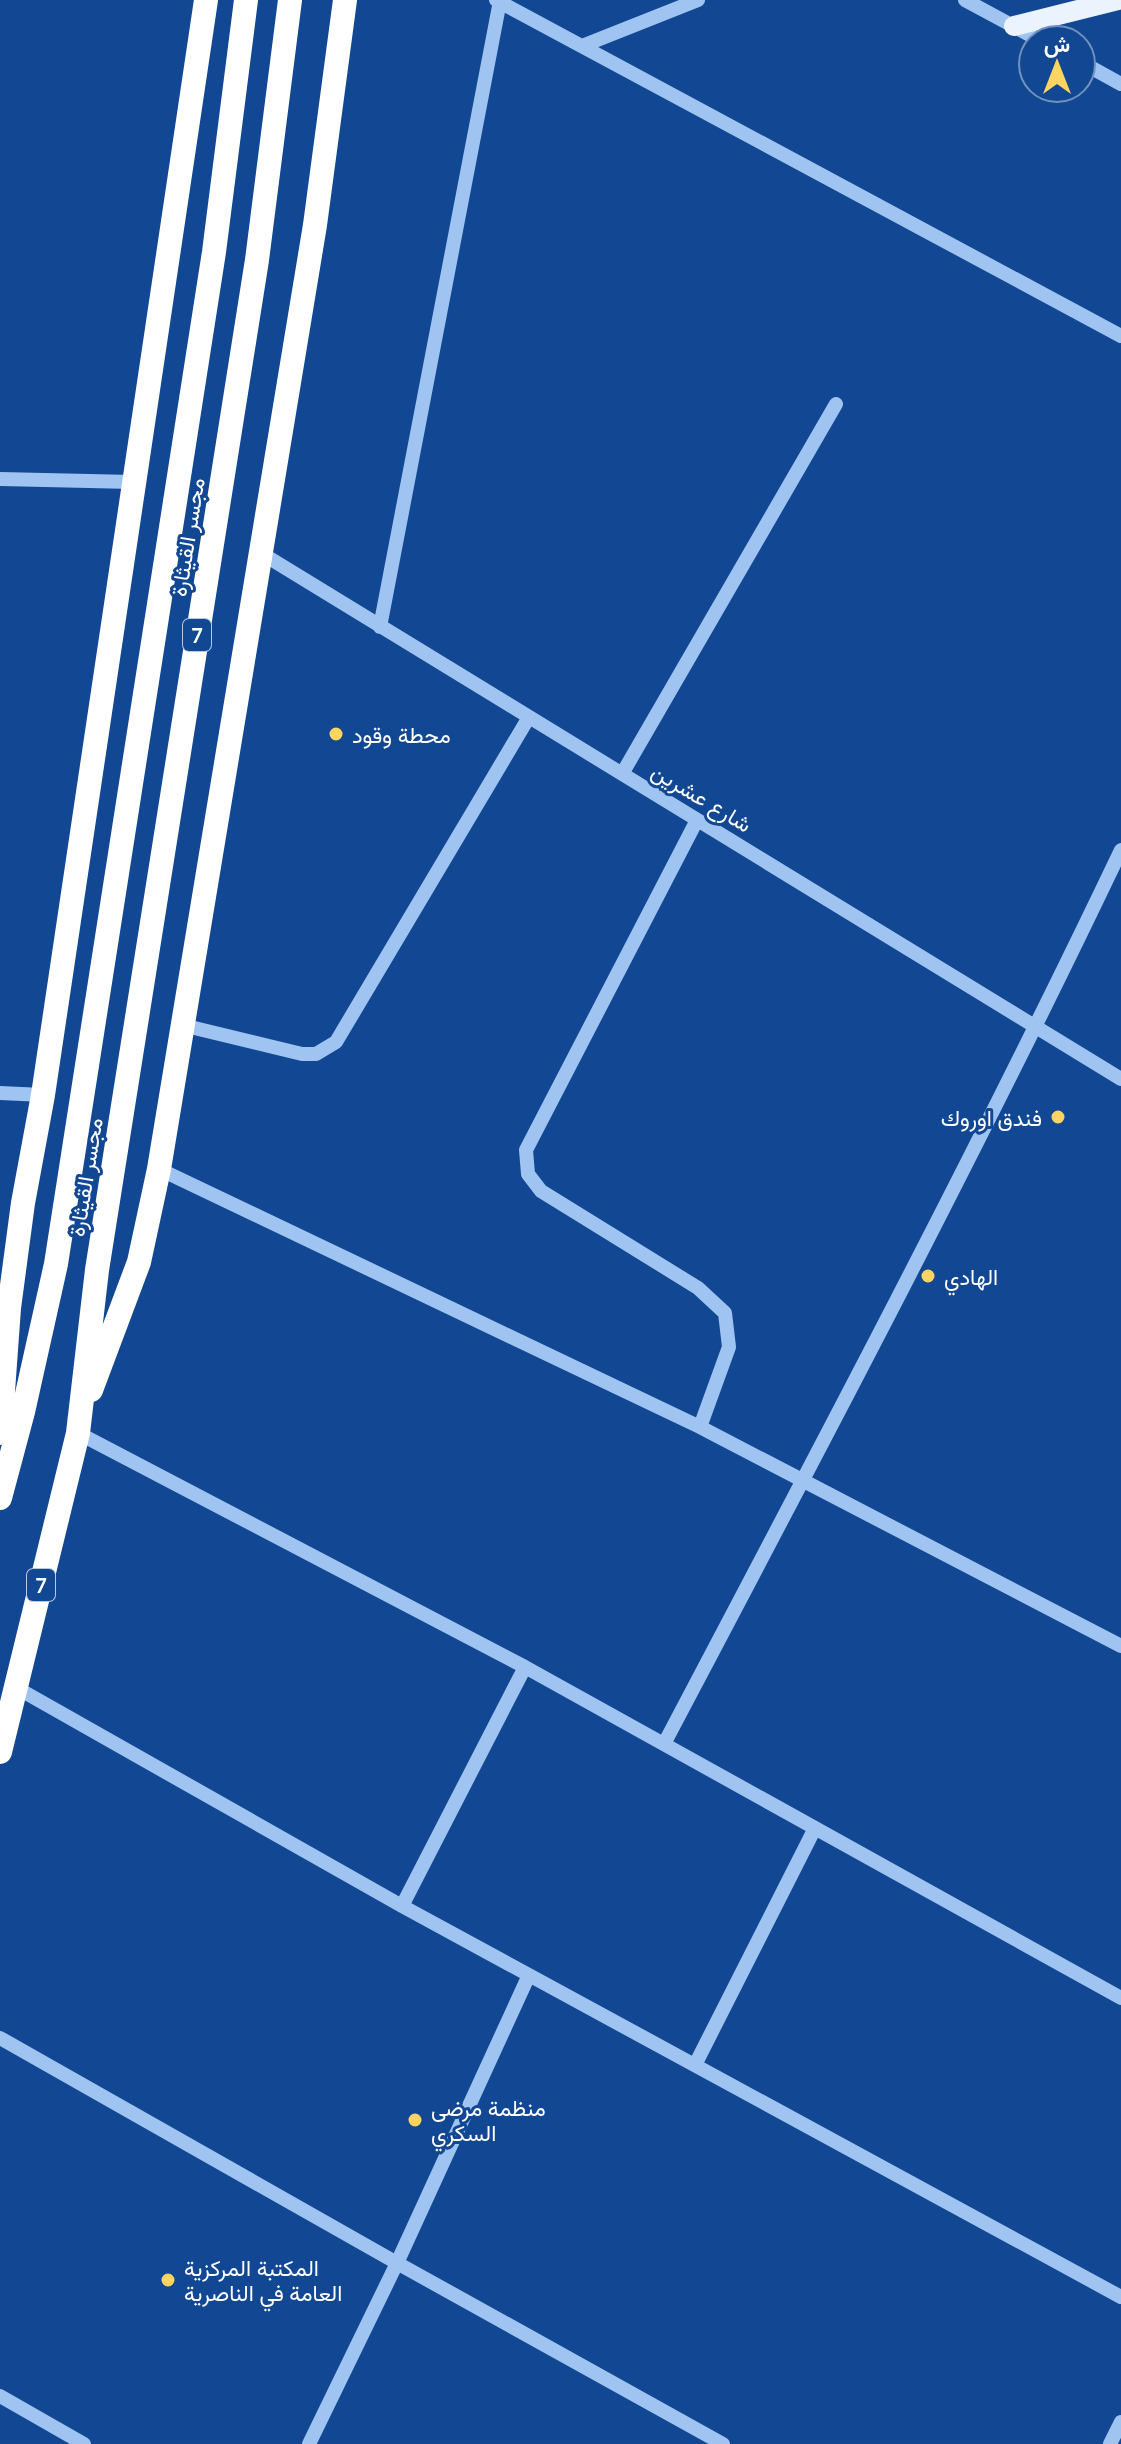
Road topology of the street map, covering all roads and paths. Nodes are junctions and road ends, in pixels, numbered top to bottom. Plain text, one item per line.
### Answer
1 (206, 0) edge
2 (246, 0) edge
3 (290, 0) edge
4 (345, 0) edge
5 (698, 0) edge
6 (965, 0) edge
7 (1118, 0) edge
8 (498, 1) edge
9 (1014, 26) junction
10 (1017, 28) edge
11 (582, 46) junction
12 (1097, 71) edge
13 (1121, 84) edge
14 (1121, 336) edge
15 (836, 404) dead end
16 (0, 479) edge
17 (133, 482) junction
18 (261, 553) junction
19 (380, 627) junction
20 (529, 717) junction
21 (622, 774) junction
22 (697, 820) junction
23 (1121, 850) edge
24 (182, 1025) junction
25 (1036, 1027) junction
26 (1121, 1079) edge
27 (0, 1093) edge
28 (43, 1095) junction
29 (159, 1169) junction
30 (79, 1426) junction
31 (700, 1427) junction
32 (0, 1433) edge
33 (803, 1481) junction
34 (0, 1498) edge
35 (1121, 1646) edge
36 (525, 1667) junction
37 (17, 1688) junction
38 (664, 1744) junction
39 (0, 1752) edge
40 (815, 1828) junction
41 (402, 1906) junction
42 (529, 1975) junction
43 (1121, 1998) edge
44 (0, 2038) edge
45 (695, 2065) junction
46 (397, 2263) junction
47 (1121, 2297) edge
48 (0, 2396) edge
49 (1121, 2422) edge
50 (84, 2444) edge
51 (309, 2444) edge
52 (723, 2444) edge
53 (1110, 2444) edge

1 - 17 highway
2 - 34 highway, مجسر القيثارة / 7
3 - 30 highway, مجسر القيثارة / 7
4 - 18 highway
5 - 11 street
6 - 9 street
7 - 9 main road
8 - 11 street
8 - 19 street
9 - 10 street
11 - 14 street
12 - 13 street
15 - 21 street
16 - 17 street
17 - 28 highway
18 - 19 street, شارع عشرين
18 - 24 highway
19 - 20 street, شارع عشرين
20 - 21 street, شارع عشرين
20 - 24 street
21 - 22 street, شارع عشرين
22 - 25 street, شارع عشرين
22 - 31 street
23 - 25 street
24 - 29 highway
25 - 26 street, شارع عشرين
25 - 33 street
27 - 28 street
28 - 32 highway
29 - 30 highway
29 - 31 street
30 - 36 street
30 - 37 highway, 7
31 - 33 street
33 - 35 street
33 - 38 street
36 - 38 street
36 - 41 street
37 - 39 highway, 7
37 - 41 street
38 - 40 street
40 - 43 street
40 - 45 street
41 - 42 street
42 - 45 street
42 - 46 street
44 - 46 street
45 - 47 street
46 - 51 street
46 - 52 street
48 - 50 street
49 - 53 street

